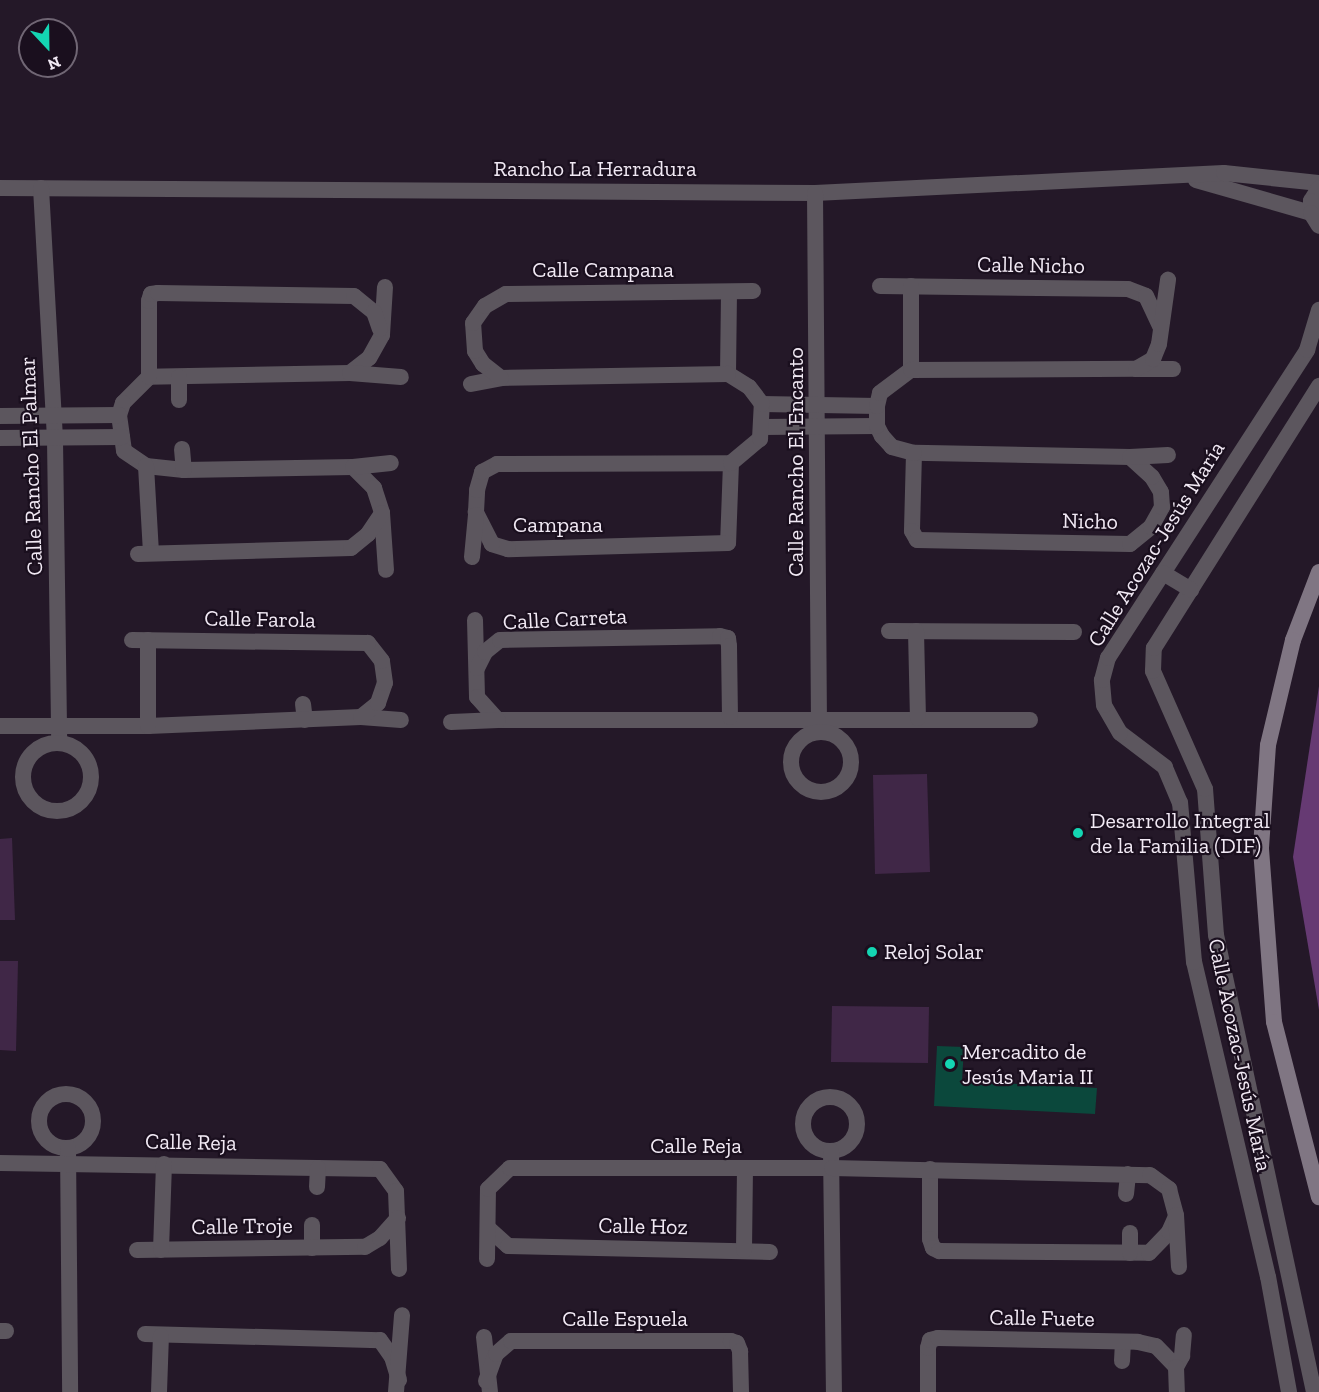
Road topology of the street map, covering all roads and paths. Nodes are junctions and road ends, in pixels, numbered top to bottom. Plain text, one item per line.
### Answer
1 (1189, 178) junction
2 (1319, 183) edge
3 (0, 188) edge
4 (41, 188) junction
5 (1319, 188) edge
6 (815, 193) junction
7 (1315, 220) edge
8 (1168, 280) dead end
9 (880, 286) dead end
10 (911, 286) junction
11 (385, 287) dead end
12 (753, 291) dead end
13 (729, 292) junction
14 (1319, 310) edge
15 (1162, 330) junction
16 (382, 335) junction
17 (1136, 369) junction
18 (1173, 369) dead end
19 (911, 370) junction
20 (350, 373) junction
21 (728, 374) junction
22 (149, 377) junction
23 (179, 377) junction
24 (401, 377) dead end
25 (501, 378) junction
26 (471, 384) dead end
27 (1319, 386) edge
28 (179, 400) dead end
29 (819, 407) junction
30 (762, 415) junction
31 (0, 416) edge
32 (54, 416) junction
33 (877, 416) junction
34 (819, 426) junction
35 (120, 427) junction
36 (0, 438) edge
37 (55, 440) junction
38 (182, 449) dead end
39 (914, 453) junction
40 (1168, 455) dead end
41 (1130, 457) junction
42 (391, 463) dead end
43 (731, 463) junction
44 (146, 466) junction
45 (353, 467) junction
46 (184, 470) junction
47 (476, 512) junction
48 (382, 513) junction
49 (472, 556) dead end
50 (386, 570) dead end
51 (1319, 572) edge
52 (1163, 573) junction
53 (1191, 590) junction
54 (475, 620) dead end
55 (889, 631) dead end
56 (916, 631) junction
57 (1074, 632) dead end
58 (475, 673) junction
59 (361, 717) junction
60 (730, 717) junction
61 (918, 718) junction
62 (401, 720) dead end
63 (498, 720) junction
64 (1030, 720) dead end
65 (450, 722) dead end
66 (819, 725) junction
67 (0, 726) edge
68 (148, 726) junction
69 (59, 734) junction
70 (68, 1155) junction
71 (832, 1159) junction
72 (0, 1163) edge
73 (164, 1164) junction
74 (318, 1167) junction
75 (745, 1168) junction
76 (930, 1169) junction
77 (1128, 1174) junction
78 (317, 1187) dead end
79 (1126, 1194) dead end
80 (1319, 1197) edge
81 (1176, 1215) junction
82 (398, 1218) junction
83 (312, 1225) dead end
84 (488, 1228) junction
85 (1130, 1233) dead end
86 (312, 1248) junction
87 (137, 1250) dead end
88 (161, 1250) junction
89 (744, 1250) junction
90 (770, 1251) dead end
91 (1130, 1253) junction
92 (488, 1259) dead end
93 (1179, 1267) dead end
94 (399, 1269) dead end
95 (402, 1315) dead end
96 (1184, 1335) dead end
97 (484, 1337) dead end
98 (1123, 1342) junction
99 (1122, 1361) dead end
100 (1176, 1367) junction
101 (397, 1386) edge
102 (488, 1386) edge
103 (1177, 1389) edge
104 (70, 1392) edge
105 (159, 1392) edge
106 (741, 1392) edge
107 (834, 1392) edge
108 (928, 1392) edge
109 (1289, 1392) edge
110 (1314, 1392) edge

1 - 2 street, Rancho La Herradura
1 - 6 street, Rancho La Herradura
1 - 7 street, Rancho La Herradura
3 - 4 street, Rancho La Herradura
4 - 6 street, Rancho La Herradura
4 - 32 street, Calle Rancho El Palmar
5 - 7 street
6 - 29 street, Calle Rancho El Encanto
8 - 15 street
9 - 10 street, Calle Nicho
10 - 15 street, Calle Nicho
10 - 19 street
11 - 16 street
12 - 13 street, Calle Campana
13 - 21 street
13 - 25 street, Calle Campana
14 - 52 street, Calle Acozac-Jesús María
15 - 17 street
16 - 20 street
16 - 22 street
17 - 18 street
17 - 19 street
19 - 33 street
20 - 23 street
20 - 24 street
21 - 25 street
21 - 30 street
22 - 23 street
22 - 35 street
23 - 28 street
25 - 26 street
27 - 53 street, Calle Acozac-Jesús María
29 - 30 street
29 - 33 street
29 - 34 street, Calle Rancho El Encanto
30 - 34 street
30 - 43 street
31 - 32 street
32 - 35 street
32 - 37 street, Calle Rancho El Palmar
33 - 34 street
33 - 39 street
34 - 66 street, Calle Rancho El Encanto
35 - 37 street
35 - 44 street
36 - 37 street
37 - 69 street, Calle Rancho El Palmar
38 - 46 street
39 - 41 street
39 - 41 street, Nicho
40 - 41 street
42 - 45 street
43 - 47 street
43 - 47 street, Campana
44 - 46 street
44 - 48 street
45 - 46 street
45 - 48 street
47 - 49 street
48 - 50 street
51 - 80 main road
52 - 53 street
52 - 109 street, Calle Acozac-Jesús María
53 - 110 street, Calle Acozac-Jesús María
54 - 58 street
55 - 56 street
56 - 57 street
56 - 61 street
58 - 60 street, Calle Carreta
58 - 63 street
59 - 62 street
59 - 68 street
59 - 68 street, Calle Farola
60 - 63 street
60 - 66 street
61 - 64 street
61 - 66 street
63 - 65 street
67 - 69 street
68 - 69 street
69 - 69 street
70 - 72 street, Calle Reja
70 - 73 street, Calle Reja
70 - 104 street
71 - 75 street, Calle Reja
71 - 76 street, Calle Reja
71 - 107 street
73 - 74 street, Calle Reja
73 - 88 street, Calle Troje
74 - 78 street
74 - 82 street, Calle Reja
75 - 84 street, Calle Reja
75 - 89 street
76 - 77 street, Calle Reja
76 - 91 street
77 - 79 street
77 - 81 street, Calle Reja
81 - 91 street
81 - 93 street, Calle Reja
82 - 86 street, Calle Troje
82 - 94 street
83 - 86 street
84 - 89 street, Calle Hoz
84 - 92 street
85 - 91 street
86 - 88 street, Calle Troje
87 - 88 street
89 - 90 street, Calle Hoz
95 - 101 street
96 - 100 street
97 - 102 street, Calle Espuela
98 - 99 street
98 - 100 street, Calle Fuete
98 - 108 street, Calle Fuete
100 - 103 street
101 - 105 street
102 - 106 street, Calle Espuela

